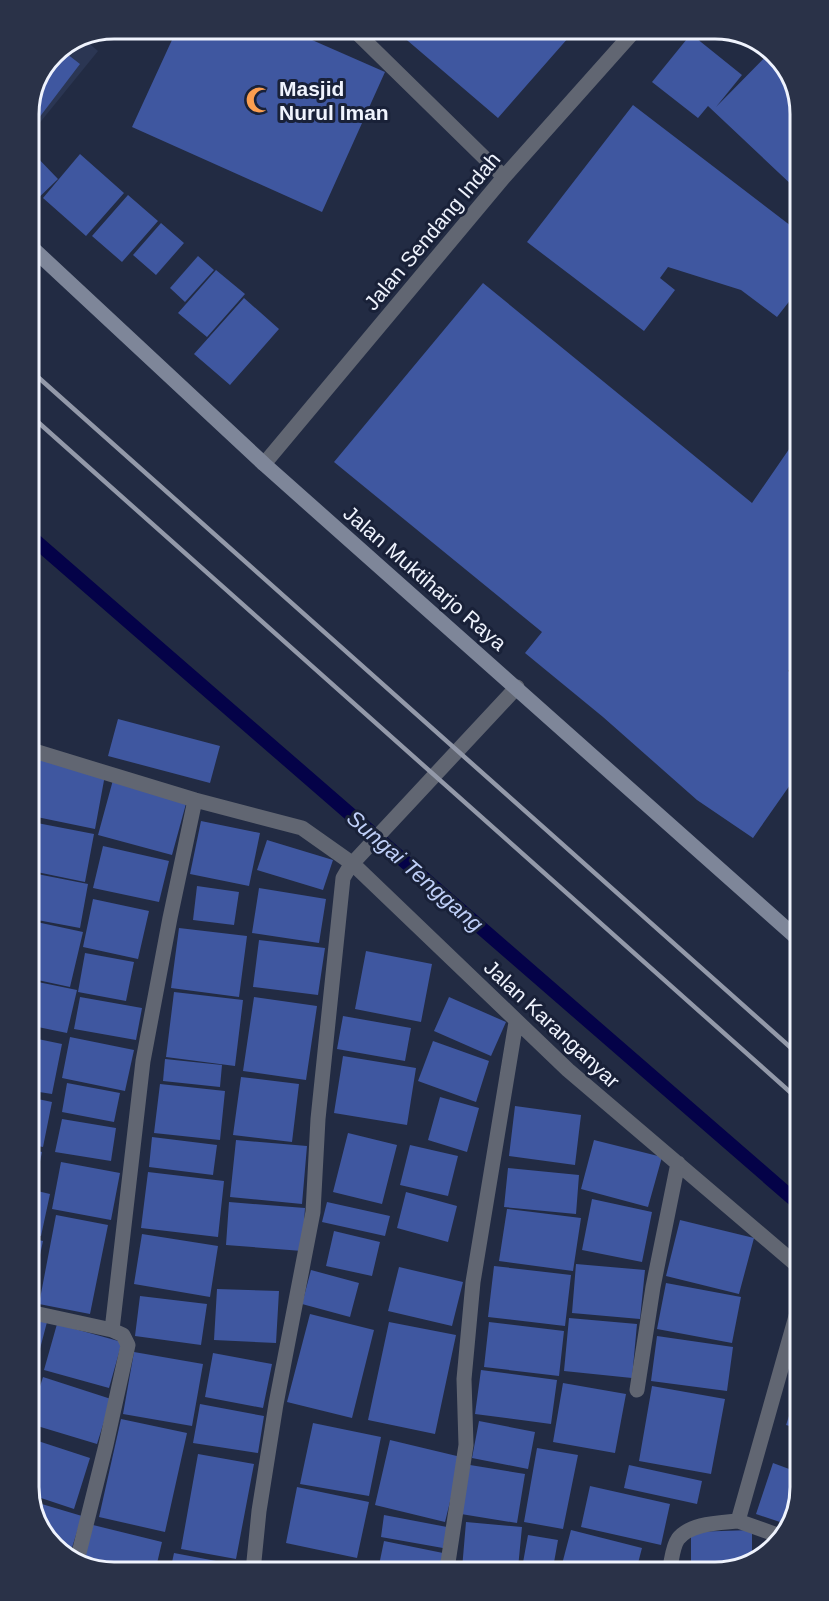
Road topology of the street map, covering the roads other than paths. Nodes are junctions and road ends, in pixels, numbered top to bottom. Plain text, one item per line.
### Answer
1 (363, 39) edge
2 (627, 39) edge
3 (504, 177) junction
4 (39, 253) edge
5 (264, 464) junction
6 (517, 687) junction
7 (39, 752) edge
8 (195, 800) junction
9 (354, 862) junction
10 (790, 932) edge
11 (516, 1022) junction
12 (678, 1163) junction
13 (790, 1258) edge
14 (39, 1314) edge
15 (112, 1330) junction
16 (790, 1337) edge
17 (637, 1390) dead end
18 (738, 1521) junction
19 (773, 1534) edge
20 (79, 1553) edge
21 (253, 1562) edge
22 (448, 1562) edge
23 (671, 1562) edge

1 - 3 street
2 - 3 street, Jalan Sendang Indah
3 - 5 street, Jalan Sendang Indah
4 - 5 street, Jalan Muktiharjo Raya
5 - 6 street, Jalan Muktiharjo Raya
6 - 9 street
6 - 10 street, Jalan Muktiharjo Raya
7 - 8 street, Jalan Karanganyar
8 - 9 street, Jalan Karanganyar
8 - 15 street
9 - 11 street, Jalan Karanganyar
9 - 21 street
11 - 12 street, Jalan Karanganyar
11 - 22 street
12 - 13 street, Jalan Karanganyar
12 - 17 street
14 - 15 street
15 - 20 street
16 - 18 street
18 - 19 street
18 - 23 street

